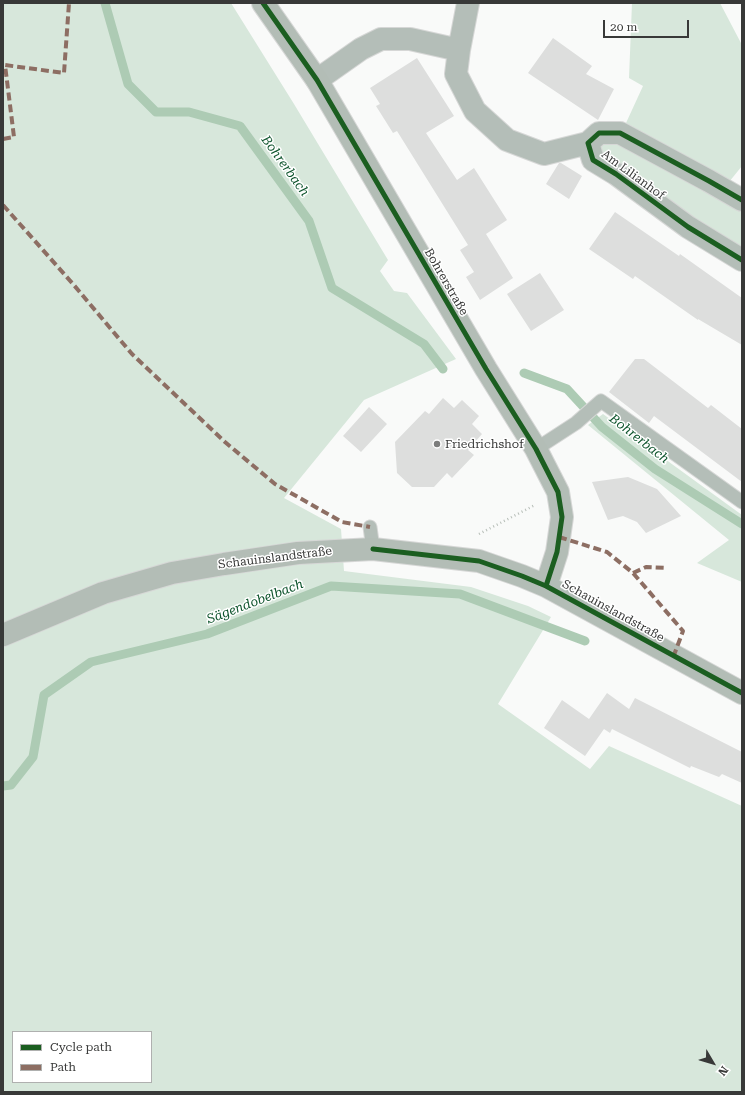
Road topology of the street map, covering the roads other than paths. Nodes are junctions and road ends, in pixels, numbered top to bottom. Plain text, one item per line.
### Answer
1 (263, 3) edge
2 (468, 3) edge
3 (459, 50) junction
4 (316, 80) junction
5 (588, 144) junction
6 (742, 200) edge
7 (742, 260) edge
8 (536, 449) junction
9 (742, 502) edge
10 (370, 527) dead end
11 (373, 549) junction
12 (546, 586) junction
13 (3, 635) edge
14 (742, 693) edge

1 - 4 main road, Bohrerstraße
2 - 3 street, Am Lilianhof
3 - 4 street
3 - 5 street, Am Lilianhof
4 - 8 main road, Bohrerstraße
5 - 6 street, Am Lilianhof
5 - 7 street, Am Lilianhof
8 - 9 lane
8 - 12 main road, Bohrerstraße
10 - 11 lane
11 - 12 main road, Schauinslandstraße
11 - 13 main road, Schauinslandstraße
12 - 14 main road, Schauinslandstraße

